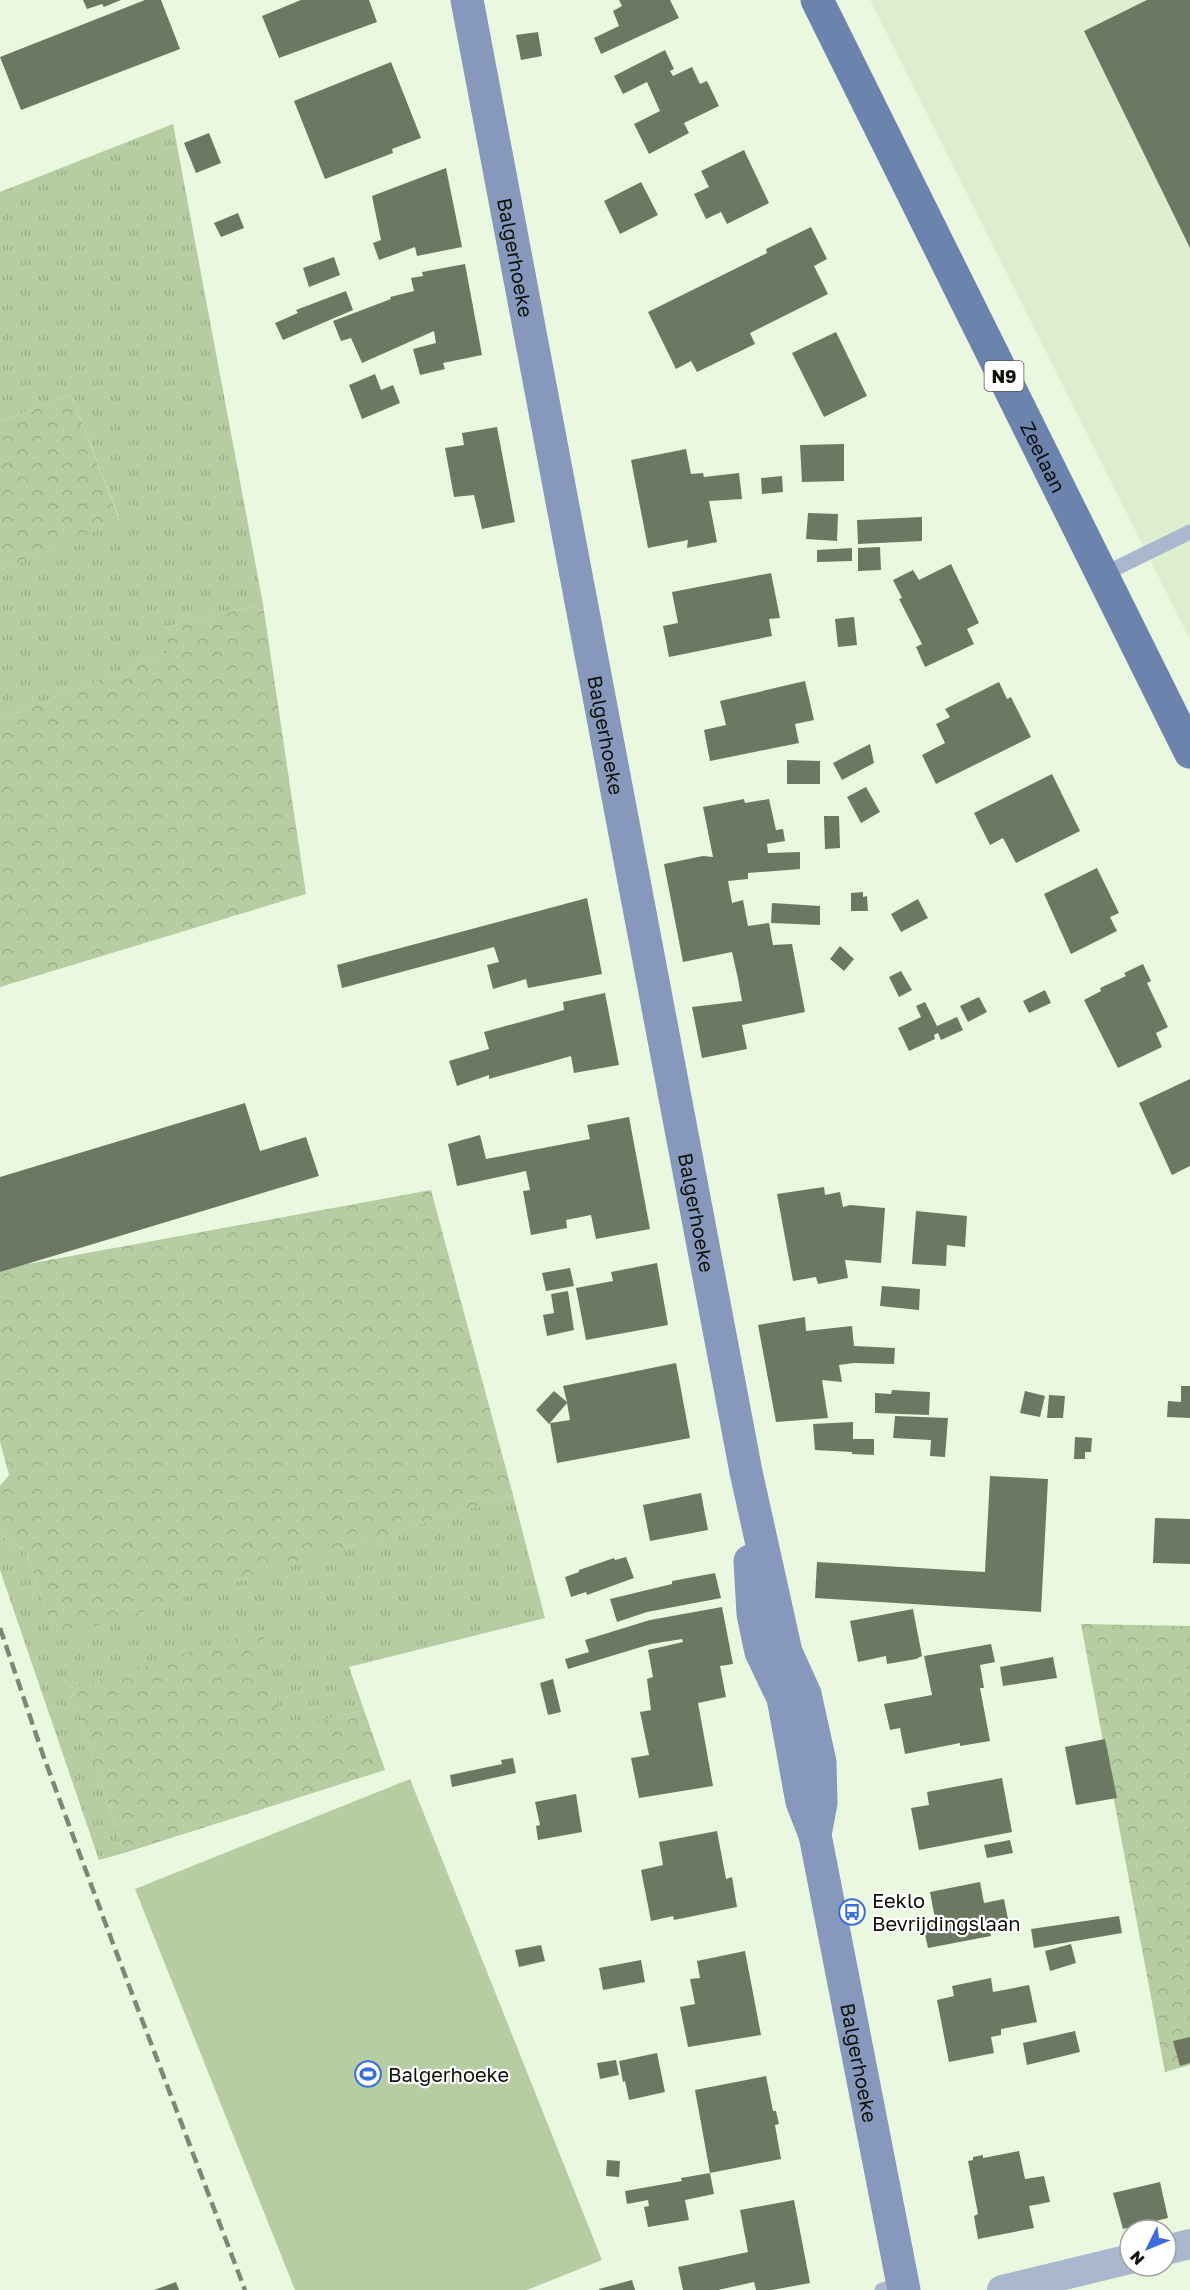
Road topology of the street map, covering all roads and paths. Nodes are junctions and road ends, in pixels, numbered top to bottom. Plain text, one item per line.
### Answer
1 (467, 0) edge
2 (817, 0) edge
3 (1190, 532) edge
4 (1102, 575) junction
5 (1190, 753) edge
6 (1118, 2262) edge
7 (896, 2288) edge
8 (1002, 2290) edge

1 - 7 main road, Balgerhoeke
2 - 4 main road, Zeelaan / N9
3 - 4 lane
4 - 5 main road, Zeelaan / N9
6 - 8 street

